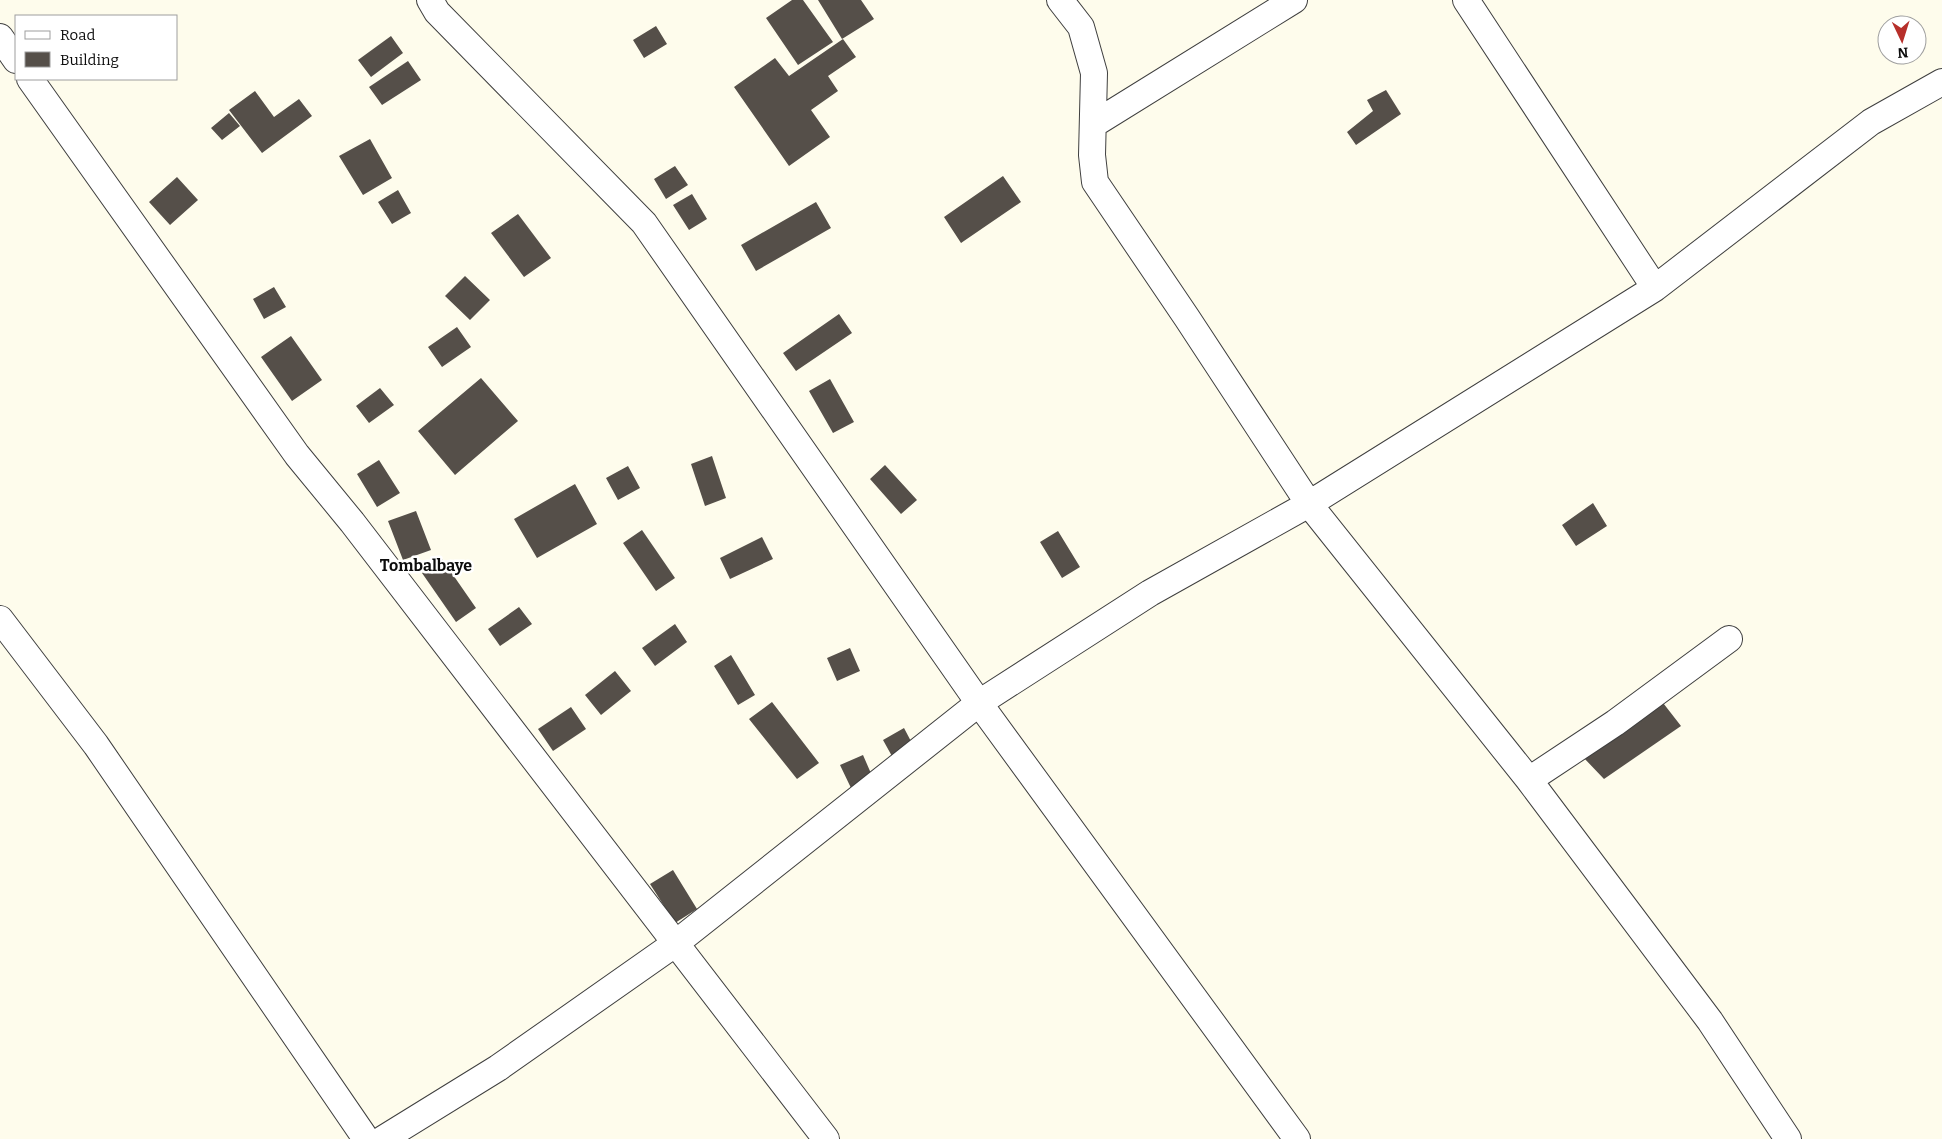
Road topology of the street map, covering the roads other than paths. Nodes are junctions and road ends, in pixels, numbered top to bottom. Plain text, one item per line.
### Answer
1 (430, 0) edge
2 (1060, 0) edge
3 (1294, 0) edge
4 (1466, 0) edge
5 (0, 37) edge
6 (15, 59) edge
7 (31, 80) edge
8 (1942, 82) edge
9 (1094, 124) junction
10 (1655, 288) junction
11 (1309, 504) junction
12 (0, 619) edge
13 (1729, 639) dead end
14 (979, 703) junction
15 (1529, 780) junction
16 (676, 943) junction
17 (366, 1139) edge
18 (383, 1139) edge
19 (826, 1139) edge
20 (1298, 1139) edge
21 (1788, 1139) edge

1 - 14 street
2 - 9 street
3 - 9 street
4 - 10 street
5 - 6 street
7 - 16 street
8 - 10 street
9 - 11 street
10 - 11 street
11 - 14 street
11 - 15 street
12 - 17 street
13 - 15 street
14 - 16 street
14 - 20 street
15 - 21 street
16 - 18 street
16 - 19 street

